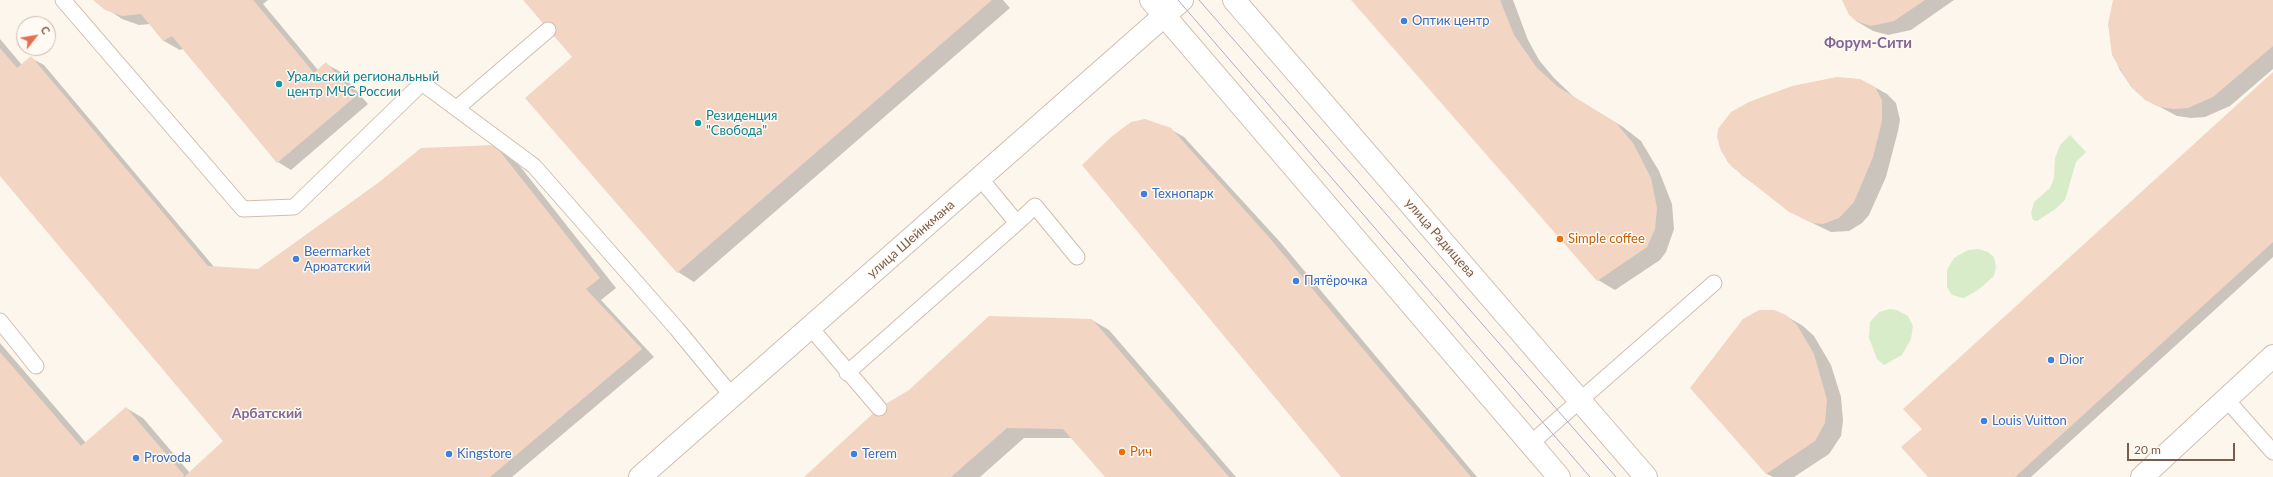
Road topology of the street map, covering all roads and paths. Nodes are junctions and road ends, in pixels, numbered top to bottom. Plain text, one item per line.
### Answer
1 (63, 0) edge
2 (1182, 0) edge
3 (1234, 0) edge
4 (1158, 8) edge
5 (548, 30) dead end
6 (457, 108) junction
7 (980, 178) junction
8 (1017, 223) junction
9 (1077, 257) dead end
10 (1714, 283) dead end
11 (0, 321) edge
12 (810, 327) junction
13 (2273, 356) edge
14 (36, 366) dead end
15 (847, 373) junction
16 (732, 396) junction
17 (2226, 399) junction
18 (1580, 400) junction
19 (879, 408) dead end
20 (1530, 444) junction
21 (2273, 452) edge
22 (640, 477) edge
23 (1559, 477) edge
24 (1646, 477) edge
25 (2142, 477) edge

1 - 6 lane
2 - 4 street, улица Шейнкмана
3 - 18 street, улица Радищева
4 - 7 street, улица Шейнкмана
4 - 20 street
5 - 6 lane
6 - 16 lane
7 - 8 lane
7 - 12 street, улица Шейнкмана
8 - 9 lane
8 - 15 lane
10 - 18 lane
11 - 14 lane
12 - 15 lane
12 - 16 street, улица Шейнкмана
13 - 17 street
15 - 19 lane
16 - 22 street, улица Шейнкмана
17 - 21 lane
17 - 25 street
18 - 20 lane
18 - 24 street, улица Радищева
20 - 23 street

